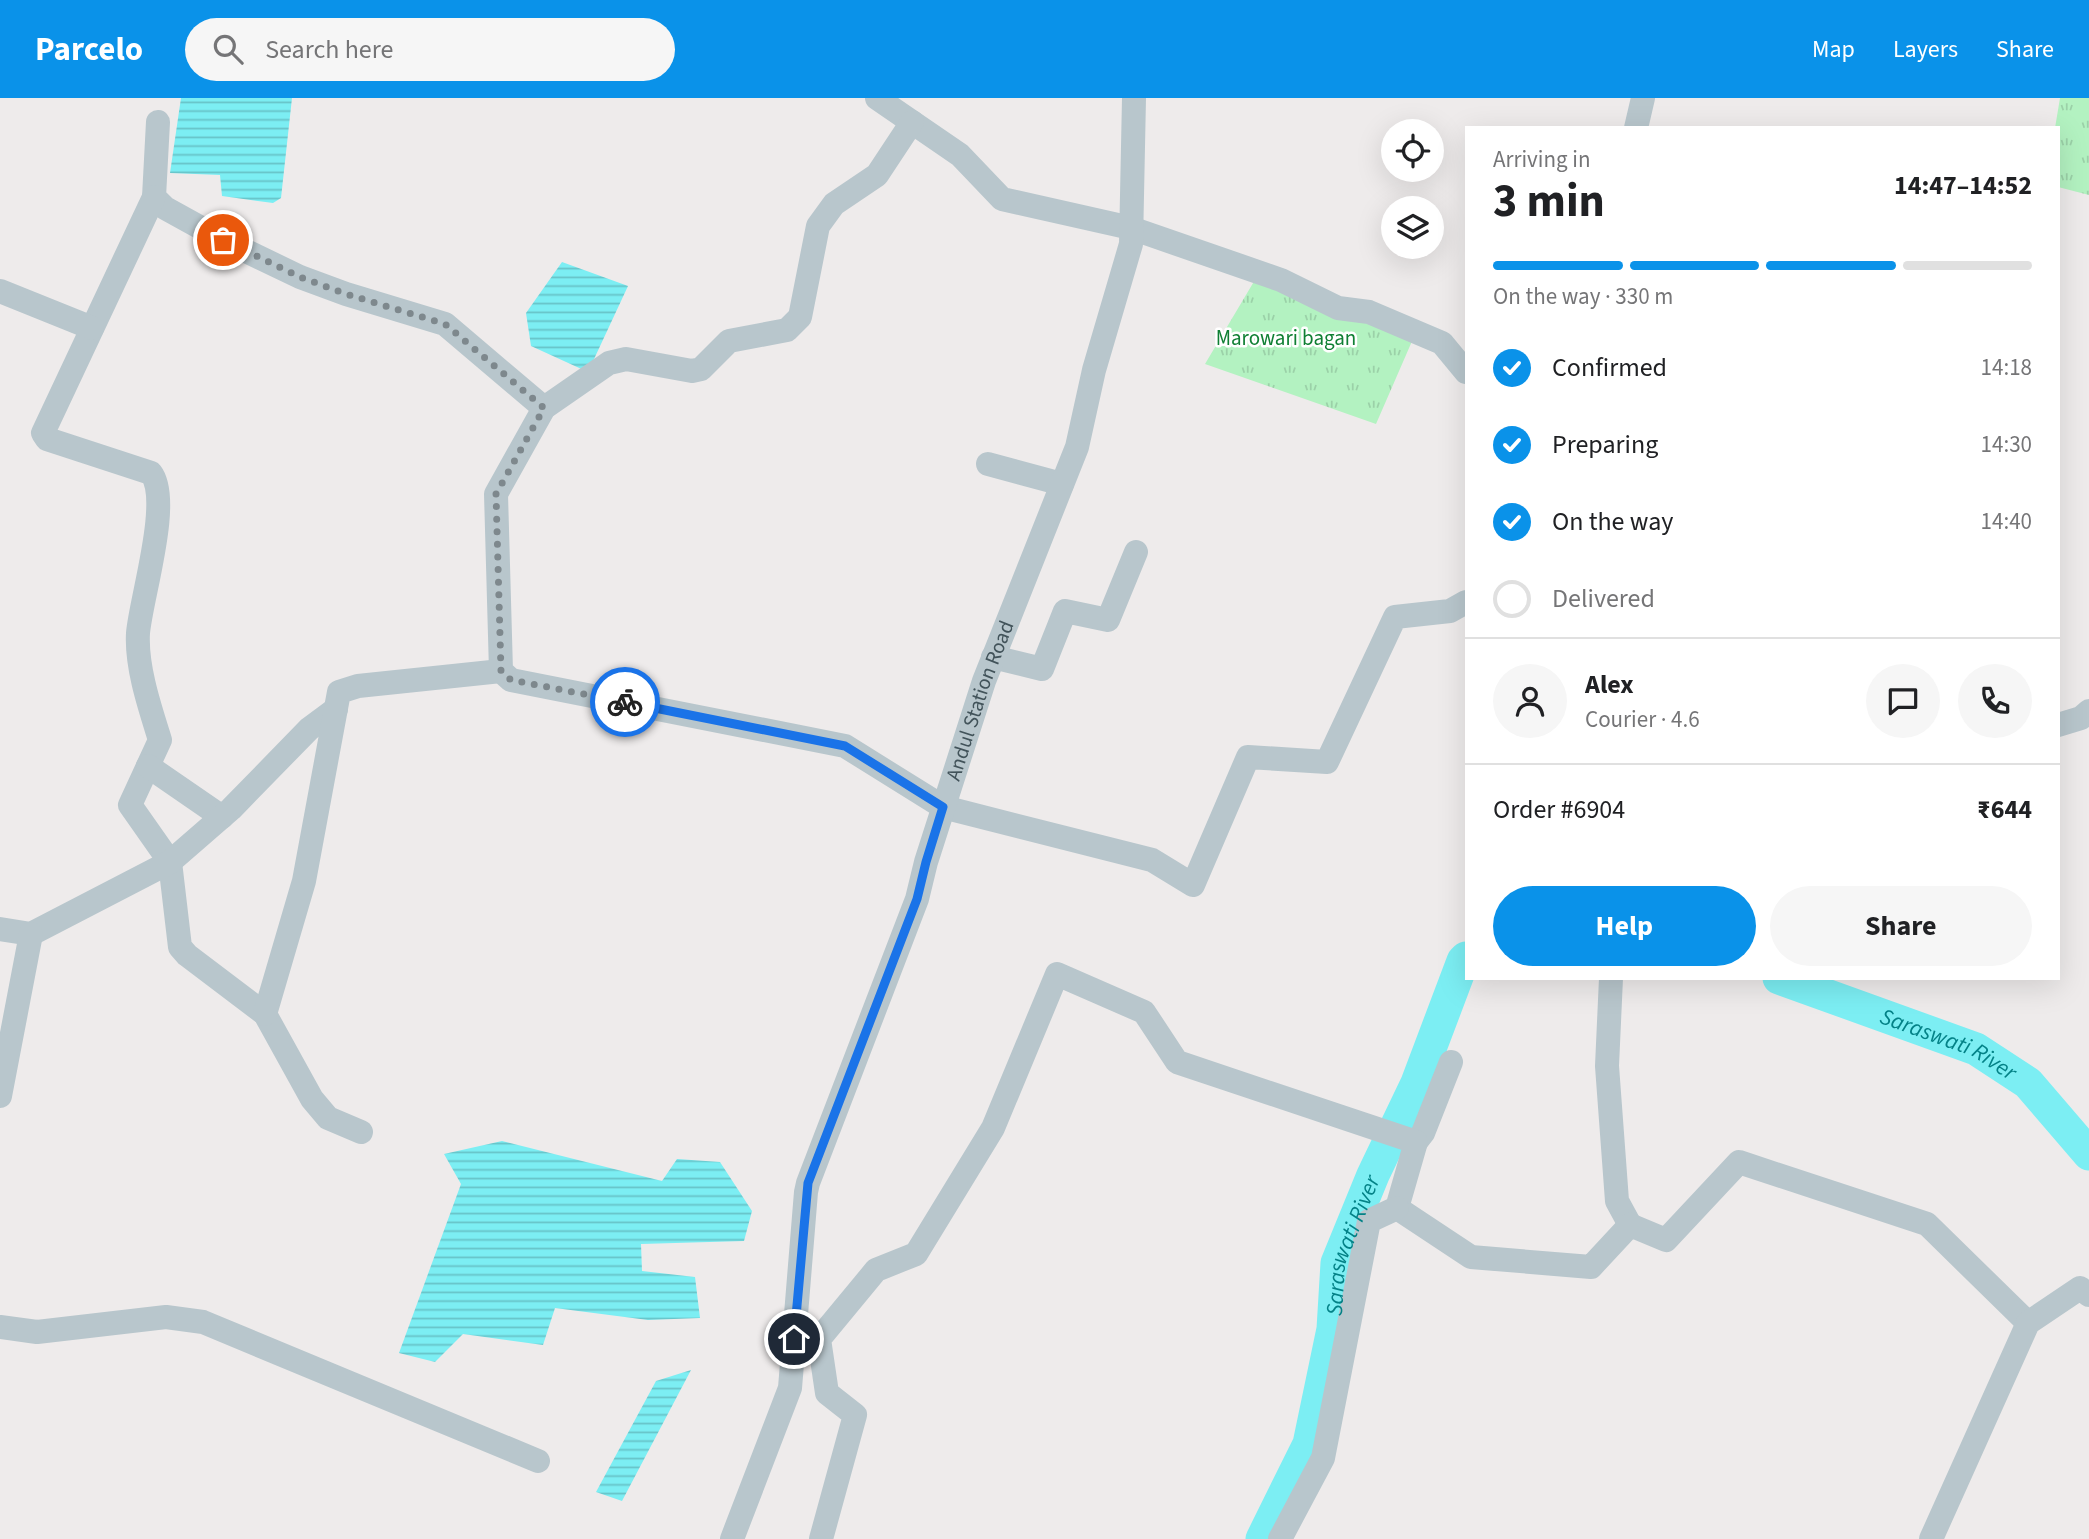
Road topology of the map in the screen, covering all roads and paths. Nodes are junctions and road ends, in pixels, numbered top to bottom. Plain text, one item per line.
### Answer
1 (877, 98) edge
2 (1134, 98) edge
3 (1643, 98) edge
4 (158, 122) dead end
5 (912, 122) junction
6 (1636, 126) edge
7 (154, 197) junction
8 (1131, 228) junction
9 (0, 291) edge
10 (92, 328) junction
11 (1465, 371) edge
12 (544, 408) junction
13 (989, 464) dead end
14 (1062, 484) junction
15 (1136, 552) dead end
16 (1465, 603) edge
17 (993, 657) junction
18 (501, 671) junction
19 (336, 709) junction
20 (2089, 711) edge
21 (2060, 724) edge
22 (148, 766) junction
23 (943, 807) junction
24 (222, 817) junction
25 (170, 862) junction
26 (0, 929) edge
27 (31, 934) junction
28 (1611, 980) edge
29 (265, 1014) junction
30 (1451, 1062) dead end
31 (0, 1096) edge
32 (361, 1132) dead end
33 (1415, 1141) junction
34 (1397, 1208) junction
35 (1630, 1225) junction
36 (2089, 1295) edge
37 (2028, 1323) junction
38 (0, 1327) edge
39 (538, 1461) dead end
40 (732, 1539) edge
41 (821, 1539) edge
42 (1280, 1539) edge
43 (1931, 1539) edge

1 - 5 street
2 - 8 street, Andul Station Road
3 - 6 street
4 - 7 street
5 - 8 street
5 - 12 street
7 - 10 street
7 - 12 street
8 - 11 street
8 - 14 street, Andul Station Road
9 - 10 street
10 - 22 street
12 - 18 street
13 - 14 street
14 - 17 street, Andul Station Road
15 - 17 street
16 - 23 street
17 - 23 street, Andul Station Road
18 - 19 street
18 - 23 street
19 - 24 street
19 - 29 street
20 - 21 street
22 - 24 street
22 - 25 street
23 - 40 street, Andul Station Road
24 - 25 street
25 - 27 street
25 - 29 street
26 - 27 street
27 - 31 street
28 - 35 street
29 - 32 street
30 - 33 street
33 - 34 street
33 - 41 street
34 - 35 street
34 - 42 street
35 - 37 street
36 - 37 street
37 - 43 street
38 - 39 street

